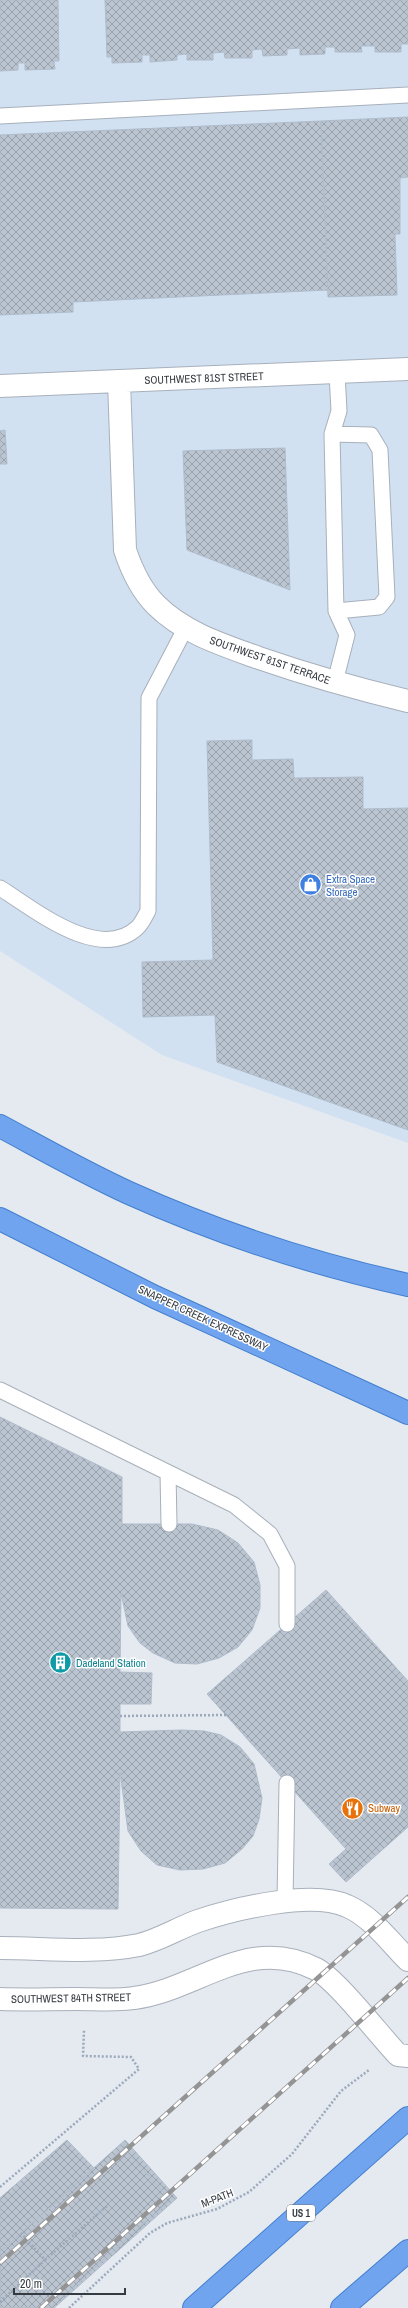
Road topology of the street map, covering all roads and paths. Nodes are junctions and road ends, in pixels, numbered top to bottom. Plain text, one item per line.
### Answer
1 (408, 94) edge
2 (0, 116) edge
3 (408, 369) edge
4 (337, 373) junction
5 (119, 381) junction
6 (0, 386) edge
7 (332, 434) junction
8 (336, 611) junction
9 (185, 628) junction
10 (335, 682) junction
11 (408, 701) edge
12 (0, 888) edge
13 (0, 1126) edge
14 (0, 1219) edge
15 (408, 1285) edge
16 (0, 1390) edge
17 (403, 1413) edge
18 (168, 1473) junction
19 (170, 1524) dead end
20 (287, 1624) dead end
21 (226, 1715) dead end
22 (120, 1716) dead end
23 (287, 1783) dead end
24 (285, 1902) junction
25 (0, 1948) edge
26 (408, 1960) edge
27 (0, 1999) edge
28 (84, 2026) dead end
29 (408, 2056) edge
30 (354, 2082) dead end
31 (408, 2118) edge
32 (0, 2187) edge
33 (107, 2206) dead end
34 (21, 2233) dead end
35 (408, 2251) edge
36 (45, 2260) junction
37 (0, 2302) edge
38 (68, 2308) edge
39 (194, 2308) edge
40 (342, 2308) edge

1 - 2 lane
3 - 4 street, SOUTHWEST 81ST STREET
4 - 5 street, SOUTHWEST 81ST STREET
4 - 7 lane
5 - 6 street, SOUTHWEST 81ST STREET
5 - 9 street, SOUTHWEST 81ST TERRACE
7 - 8 lane
7 - 8 lane
8 - 10 lane
9 - 10 street, SOUTHWEST 81ST TERRACE
9 - 12 lane
10 - 11 street, SOUTHWEST 81ST TERRACE
13 - 15 highway
14 - 17 highway, SNAPPER CREEK EXPRESSWAY
16 - 18 lane
18 - 19 lane
18 - 20 lane
21 - 22 path
23 - 24 lane
24 - 25 street
24 - 26 street
27 - 29 street, SOUTHWEST 84TH STREET
28 - 32 path
30 - 38 path, M-PATH
31 - 39 highway, US 1
33 - 36 path
34 - 36 path
35 - 40 highway
36 - 37 path

